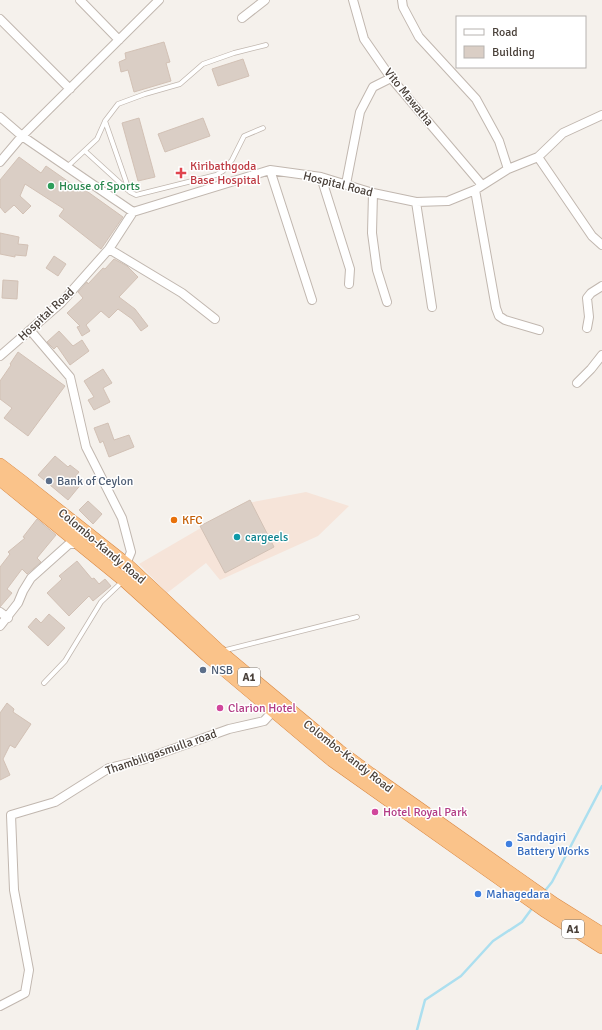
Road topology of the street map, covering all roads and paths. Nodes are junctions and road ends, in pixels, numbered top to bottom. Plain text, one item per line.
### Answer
1 (80, 0) edge
2 (159, 0) edge
3 (265, 0) edge
4 (353, 0) edge
5 (402, 0) edge
6 (242, 18) dead end
7 (0, 19) edge
8 (119, 40) junction
9 (266, 45) dead end
10 (391, 78) junction
11 (70, 89) junction
12 (602, 115) edge
13 (0, 117) edge
14 (105, 121) junction
15 (263, 128) dead end
16 (22, 136) junction
17 (85, 151) junction
18 (538, 157) junction
19 (0, 162) edge
20 (67, 167) junction
21 (508, 169) junction
22 (270, 170) junction
23 (321, 177) junction
24 (346, 184) junction
25 (478, 187) junction
26 (130, 192) junction
27 (373, 193) junction
28 (416, 202) junction
29 (133, 212) junction
30 (602, 245) edge
31 (109, 249) junction
32 (349, 284) dead end
33 (602, 286) edge
34 (312, 300) dead end
35 (387, 302) dead end
36 (432, 307) dead end
37 (215, 319) dead end
38 (587, 328) dead end
39 (30, 330) junction
40 (539, 330) dead end
41 (602, 355) edge
42 (0, 356) edge
43 (577, 383) dead end
44 (0, 465) edge
45 (0, 479) edge
46 (86, 540) junction
47 (126, 564) junction
48 (124, 580) junction
49 (0, 612) edge
50 (357, 617) dead end
51 (8, 618) junction
52 (0, 626) edge
53 (219, 652) junction
54 (44, 683) dead end
55 (277, 707) junction
56 (548, 906) junction
57 (602, 934) edge
58 (602, 947) edge
59 (0, 1006) edge

1 - 8 street
2 - 8 street
3 - 6 street
4 - 10 street, Vito Mawatha
5 - 21 street
7 - 11 street
8 - 11 street
9 - 14 lane
10 - 24 street
10 - 25 street, Vito Mawatha
11 - 16 street
12 - 18 street, Hospital Road
13 - 16 street
14 - 17 lane
14 - 26 lane
15 - 26 lane
16 - 19 street
16 - 20 street
17 - 20 lane
17 - 26 lane
18 - 21 street, Hospital Road
18 - 30 street
20 - 29 street
21 - 25 street, Hospital Road
22 - 23 street, Hospital Road
22 - 29 street, Hospital Road
22 - 34 street
23 - 24 street, Hospital Road
23 - 32 street
24 - 27 street, Hospital Road
25 - 28 street, Hospital Road
25 - 40 street
27 - 28 street, Hospital Road
27 - 35 street
28 - 36 street
29 - 31 street, Hospital Road
31 - 37 street
31 - 39 street, Hospital Road
33 - 38 street
39 - 42 street, Hospital Road
39 - 47 street
41 - 43 street
44 - 46 highway, Colombo-Kandy Road / A1
45 - 46 highway, Colombo-Kandy Road / A1
46 - 47 highway, Colombo-Kandy Road / A1
46 - 48 highway, Colombo-Kandy Road / A1
46 - 51 street
47 - 53 highway, Colombo-Kandy Road / A1
48 - 54 lane
48 - 55 highway, Colombo-Kandy Road / A1
49 - 51 street
50 - 53 lane
51 - 52 street
53 - 55 highway, Colombo-Kandy Road / A1
55 - 56 highway, Colombo-Kandy Road / A1
55 - 59 street, Thambiligasmulla road
56 - 57 highway, Colombo-Kandy Road / A1
56 - 58 highway, Colombo-Kandy Road / A1

